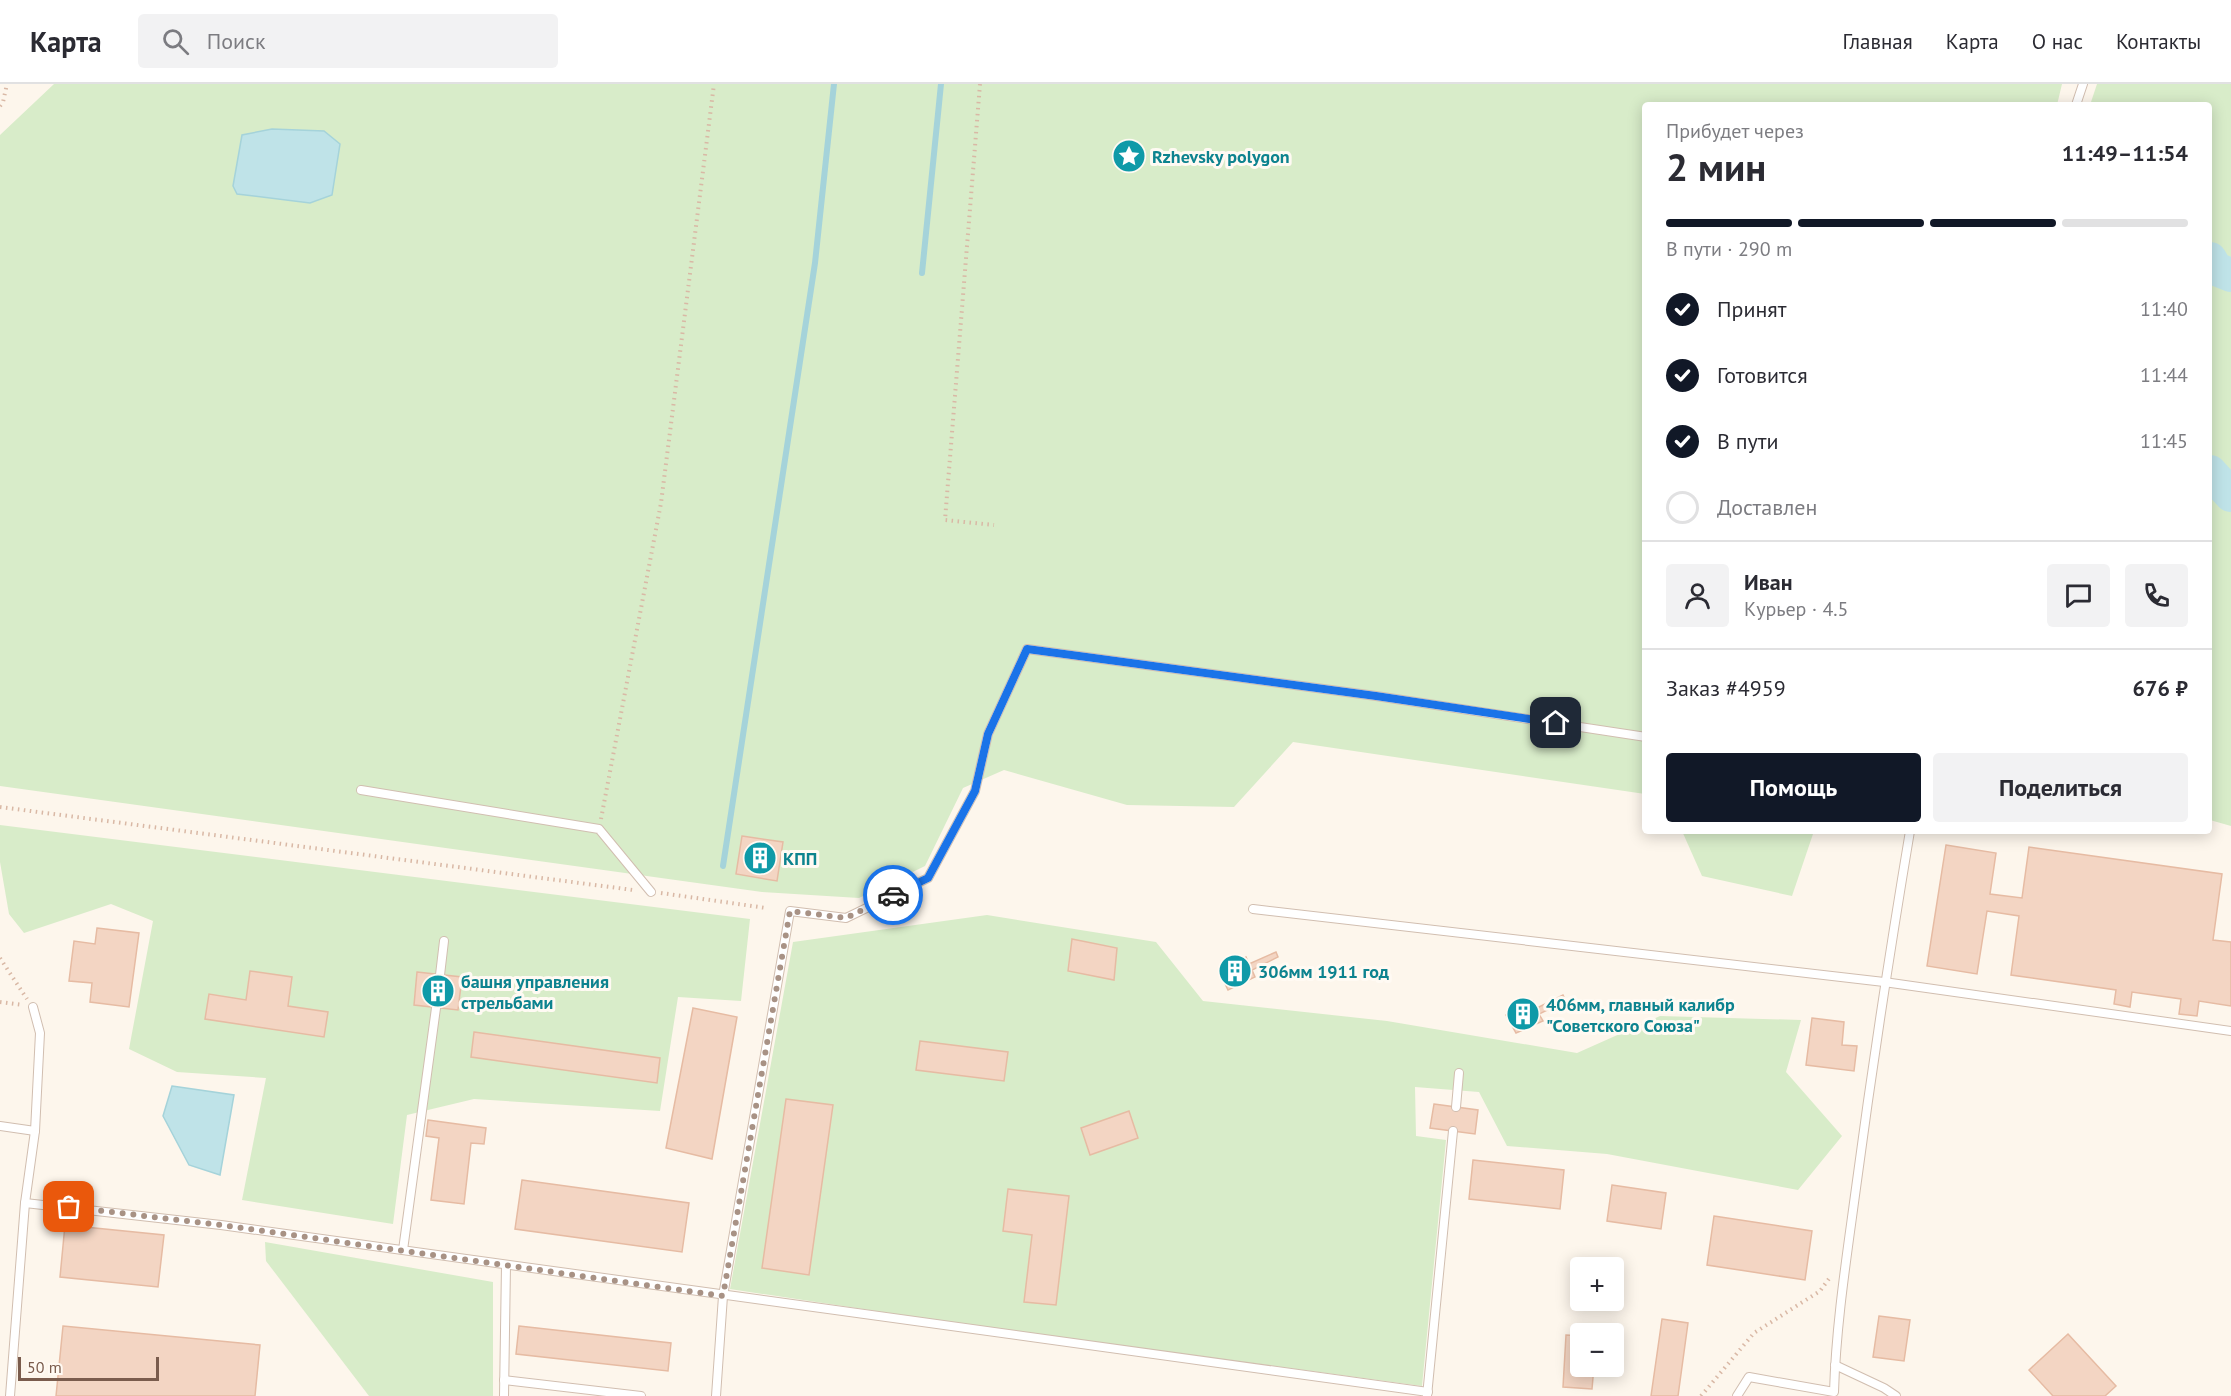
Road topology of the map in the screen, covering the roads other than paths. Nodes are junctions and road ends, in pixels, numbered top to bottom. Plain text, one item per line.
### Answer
1 (2083, 84) edge
2 (2077, 102) edge
3 (1642, 736) edge
4 (361, 790) dead end
5 (1909, 834) edge
6 (651, 892) road end
7 (1254, 909) dead end
8 (444, 941) dead end
9 (440, 975) dead end
10 (1884, 982) junction
11 (33, 1007) road end
12 (436, 1008) dead end
13 (2231, 1031) edge
14 (1459, 1073) dead end
15 (1456, 1107) dead end
16 (0, 1126) edge
17 (35, 1131) junction
18 (1453, 1131) dead end
19 (25, 1203) junction
20 (403, 1250) junction
21 (506, 1265) junction
22 (723, 1296) junction
23 (1835, 1365) junction
24 (504, 1380) junction
25 (1428, 1394) edge
26 (1834, 1394) edge
27 (10, 1396) edge
28 (504, 1396) edge
29 (641, 1396) edge
30 (716, 1396) edge
31 (1737, 1396) edge
32 (1896, 1396) edge

1 - 2 lane
3 - 22 lane
4 - 6 lane
5 - 10 lane
7 - 10 lane
8 - 9 lane
10 - 13 lane
10 - 23 lane
11 - 17 lane
12 - 20 lane
14 - 15 lane
16 - 17 lane
17 - 19 lane
18 - 25 lane
19 - 20 lane
19 - 27 lane
20 - 21 lane
21 - 22 lane
21 - 24 lane
22 - 25 lane
22 - 30 lane
23 - 26 lane
23 - 32 lane
24 - 28 lane
24 - 29 lane
26 - 31 lane

